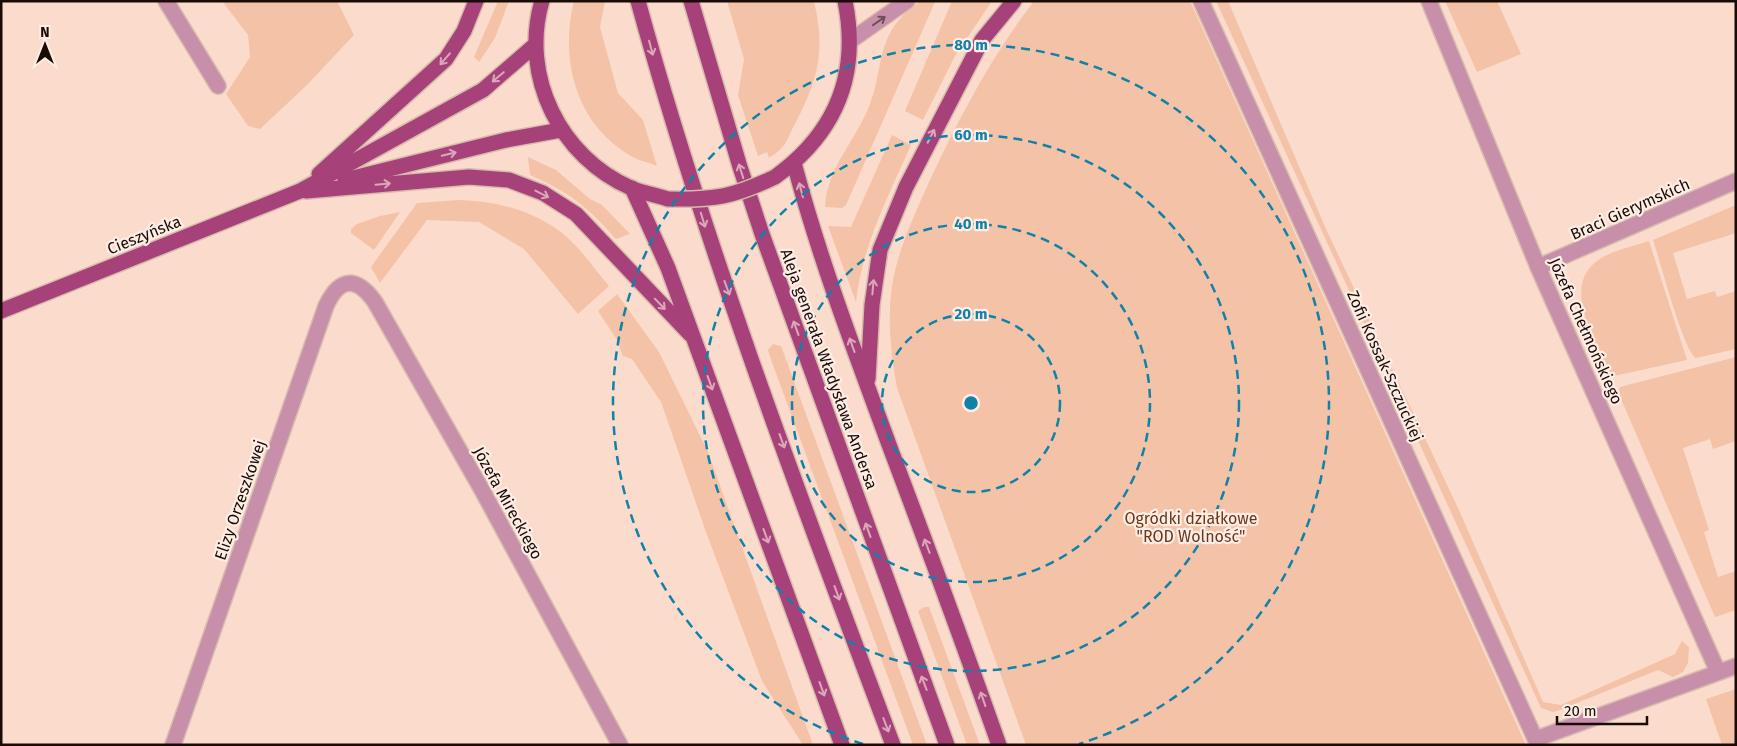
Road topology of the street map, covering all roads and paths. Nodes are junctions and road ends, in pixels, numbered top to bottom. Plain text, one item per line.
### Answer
1 (166, 1) edge
2 (476, 1) edge
3 (542, 1) edge
4 (638, 1) edge
5 (691, 1) edge
6 (845, 1) edge
7 (908, 1) edge
8 (1014, 1) edge
9 (1200, 1) edge
10 (1429, 1) edge
11 (850, 41) junction
12 (535, 45) junction
13 (218, 86) dead end
14 (561, 130) junction
15 (794, 164) junction
16 (1736, 181) edge
17 (632, 188) junction
18 (300, 191) junction
19 (1538, 268) junction
20 (357, 283) joint
21 (1, 311) edge
22 (693, 338) junction
23 (868, 388) junction
24 (1736, 666) edge
25 (1718, 672) junction
26 (1537, 742) edge
27 (173, 745) edge
28 (620, 745) edge
29 (842, 745) edge
30 (893, 745) edge
31 (947, 745) edge
32 (999, 745) edge

1 - 13 street
2 -> 18 main road
3 - 12 main road
4 -> 30 main road
31 -> 5 main road, Aleja generała Władysława Andersa
6 - 11 main road
11 -> 7 street
23 -> 8 main road
9 - 26 street, Zofii Kossak-Szczuckiej
10 - 19 street, Józefa Chełmońskiego
11 - 15 main road
12 - 14 main road
12 -> 18 main road, Cieszyńska
14 - 17 main road
18 -> 14 main road, Cieszyńska
15 - 17 main road, bridge
23 -> 15 main road
16 - 19 street, Braci Gierymskich
17 - 22 main road
18 - 21 main road, Cieszyńska
18 -> 22 main road
19 - 25 street, Józefa Chełmońskiego
20 - 27 street, Elizy Orzeszkowej
20 - 28 street, Józefa Mireckiego
22 -> 29 main road
32 -> 23 main road
24 - 25 street
25 - 26 street

